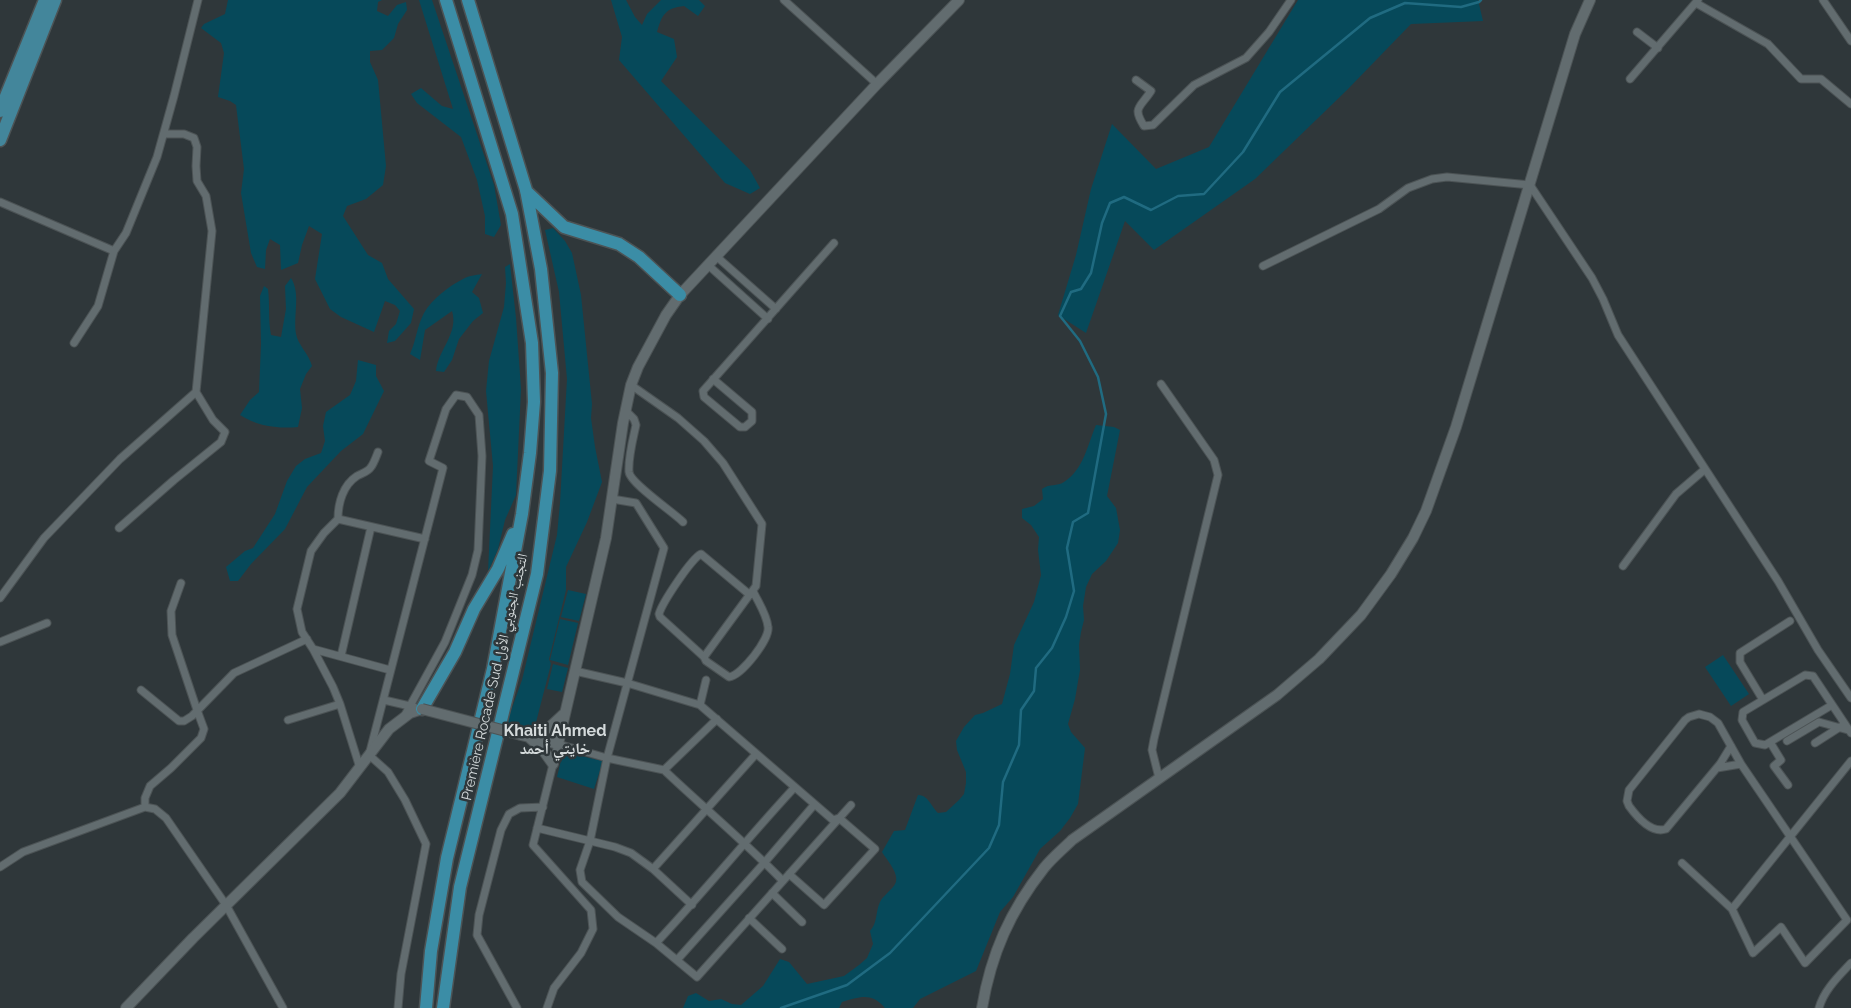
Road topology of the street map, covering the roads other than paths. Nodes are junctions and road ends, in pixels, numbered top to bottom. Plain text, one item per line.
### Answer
1 (45, 0) edge
2 (55, 0) edge
3 (198, 0) edge
4 (446, 0) edge
5 (468, 0) edge
6 (784, 0) edge
7 (959, 0) edge
8 (1291, 0) edge
9 (1590, 0) edge
10 (1823, 0) edge
11 (1697, 1) edge
12 (1637, 32) dead end
13 (1851, 41) edge
14 (1658, 48) junction
15 (1630, 79) dead end
16 (1136, 80) dead end
17 (877, 84) junction
18 (1851, 104) edge
19 (0, 111) edge
20 (165, 134) junction
21 (0, 140) edge
22 (1530, 186) junction
23 (526, 190) junction
24 (0, 202) edge
25 (557, 221) junction
26 (535, 237) junction
27 (834, 243) dead end
28 (114, 251) junction
29 (716, 256) junction
30 (708, 265) junction
31 (1264, 266) dead end
32 (680, 295) junction
33 (776, 309) junction
34 (768, 319) junction
35 (74, 343) dead end
36 (714, 379) junction
37 (1161, 384) dead end
38 (630, 385) junction
39 (196, 392) junction
40 (625, 410) junction
41 (378, 452) dead end
42 (1704, 470) junction
43 (612, 500) junction
44 (522, 514) junction
45 (338, 519) junction
46 (683, 522) dead end
47 (371, 527) junction
48 (118, 528) dead end
49 (425, 539) junction
50 (1623, 566) dead end
51 (181, 583) dead end
52 (752, 593) junction
53 (0, 598) edge
54 (1790, 621) dead end
55 (47, 623) dead end
56 (307, 639) junction
57 (0, 642) edge
58 (313, 649) junction
59 (341, 656) junction
60 (704, 657) junction
61 (390, 670) junction
62 (575, 671) junction
63 (706, 680) dead end
64 (628, 683) junction
65 (141, 690) dead end
66 (1851, 698) edge
67 (384, 700) junction
68 (1763, 700) junction
69 (340, 704) junction
70 (700, 705) junction
71 (1832, 705) junction
72 (416, 707) junction
73 (197, 710) junction
74 (565, 712) junction
75 (716, 719) junction
76 (288, 720) dead end
77 (1840, 727) junction
78 (1850, 732) edge
79 (526, 737) junction
80 (1787, 741) dead end
81 (1770, 742) junction
82 (1816, 743) dead end
83 (558, 744) junction
84 (1731, 746) junction
85 (756, 754) junction
86 (369, 755) junction
87 (607, 758) junction
88 (1851, 761) edge
89 (553, 764) junction
90 (1741, 764) junction
91 (360, 768) junction
92 (1717, 768) junction
93 (664, 770) junction
94 (1159, 778) junction
95 (1788, 785) dead end
96 (794, 788) junction
97 (814, 805) junction
98 (851, 805) dead end
99 (145, 807) junction
100 (543, 807) junction
101 (705, 810) junction
102 (839, 818) junction
103 (537, 828) junction
104 (1789, 836) junction
105 (590, 841) junction
106 (744, 842) junction
107 (765, 862) junction
108 (1682, 863) dead end
109 (0, 867) edge
110 (653, 869) junction
111 (789, 874) junction
112 (783, 881) junction
113 (772, 893) junction
114 (226, 905) junction
115 (692, 905) junction
116 (1732, 909) junction
117 (749, 918) junction
118 (802, 922) dead end
119 (656, 944) junction
120 (782, 949) dead end
121 (677, 960) junction
122 (1851, 963) edge
123 (126, 1008) edge
124 (283, 1008) edge
125 (398, 1008) edge
126 (426, 1008) edge
127 (443, 1008) edge
128 (517, 1008) edge
129 (547, 1008) edge
130 (982, 1008) edge
131 (1819, 1008) edge

1 - 19 highway
2 - 21 highway
3 - 20 street
4 - 44 highway, Première Rocade Sud التجنب الجنوبي الأول
5 - 23 highway, Première Rocade Sud التجنب الجنوبي الأول
6 - 17 street
7 - 17 main road
8 - 16 street
9 - 22 main road
10 - 13 street
11 - 14 street
11 - 18 street
12 - 14 street
14 - 15 street
17 - 29 main road
20 - 28 street
20 - 39 street
22 - 31 street
22 - 42 street
22 - 94 main road
23 - 25 highway
23 - 26 highway, Première Rocade Sud التجنب الجنوبي الأول
24 - 28 street
25 - 26 highway
25 - 32 highway
26 - 127 highway, Première Rocade Sud التجنب الجنوبي الأول
27 - 33 street
28 - 35 street
29 - 30 main road
29 - 33 street
30 - 32 main road
30 - 34 street
32 - 38 main road
33 - 34 street
34 - 36 street
36 - 36 street
37 - 94 street
38 - 40 main road
38 - 52 street
39 - 48 street
39 - 53 street
40 - 43 main road
40 - 46 street
41 - 45 street
42 - 50 street
42 - 66 street
43 - 62 main road
43 - 64 street
44 - 72 highway
44 - 126 highway, Première Rocade Sud التجنب الجنوبي الأول
45 - 47 street
45 - 56 street
47 - 49 street
47 - 59 street
49 - 61 street
49 - 72 street
51 - 73 street
52 - 60 street
52 - 60 street
52 - 60 street
54 - 68 street
55 - 57 street
56 - 58 street
56 - 73 street
58 - 59 street
58 - 69 street
59 - 61 street
61 - 67 street
62 - 64 street
62 - 74 main road
63 - 70 street
64 - 70 street
64 - 87 street
65 - 73 street
67 - 72 street
67 - 86 street
68 - 71 street
68 - 81 street
69 - 76 street
69 - 91 street
70 - 75 street
71 - 78 street
71 - 81 street
72 - 79 main road, bridge
72 - 86 main road
73 - 99 street
74 - 79 main road
74 - 83 main road
75 - 85 street
75 - 93 street
77 - 78 street
77 - 80 street
77 - 82 street
79 - 83 main road
79 - 89 main road
81 - 95 street
83 - 87 street
83 - 89 street
84 - 90 street
84 - 92 street
84 - 92 street
85 - 96 street
85 - 101 street
86 - 91 main road
86 - 125 street
87 - 93 street
87 - 105 street
88 - 104 street
89 - 100 street
90 - 92 street
90 - 104 street
91 - 114 main road
93 - 101 street
94 - 130 main road
96 - 97 street
96 - 106 street
97 - 102 street
97 - 107 street
98 - 102 street
99 - 109 street
99 - 114 street
100 - 103 street
100 - 128 street
101 - 106 street
101 - 110 street
102 - 111 street
102 - 111 street
103 - 105 street
103 - 129 street
104 - 116 street
104 - 116 street
105 - 110 street
105 - 119 street
106 - 107 street
106 - 115 street
107 - 112 street
107 - 121 street
108 - 116 street
110 - 115 street
111 - 112 street
112 - 113 street
113 - 117 street
113 - 118 street
114 - 123 main road
114 - 124 street
115 - 119 street
117 - 120 street
117 - 121 street
119 - 121 street
122 - 131 street

